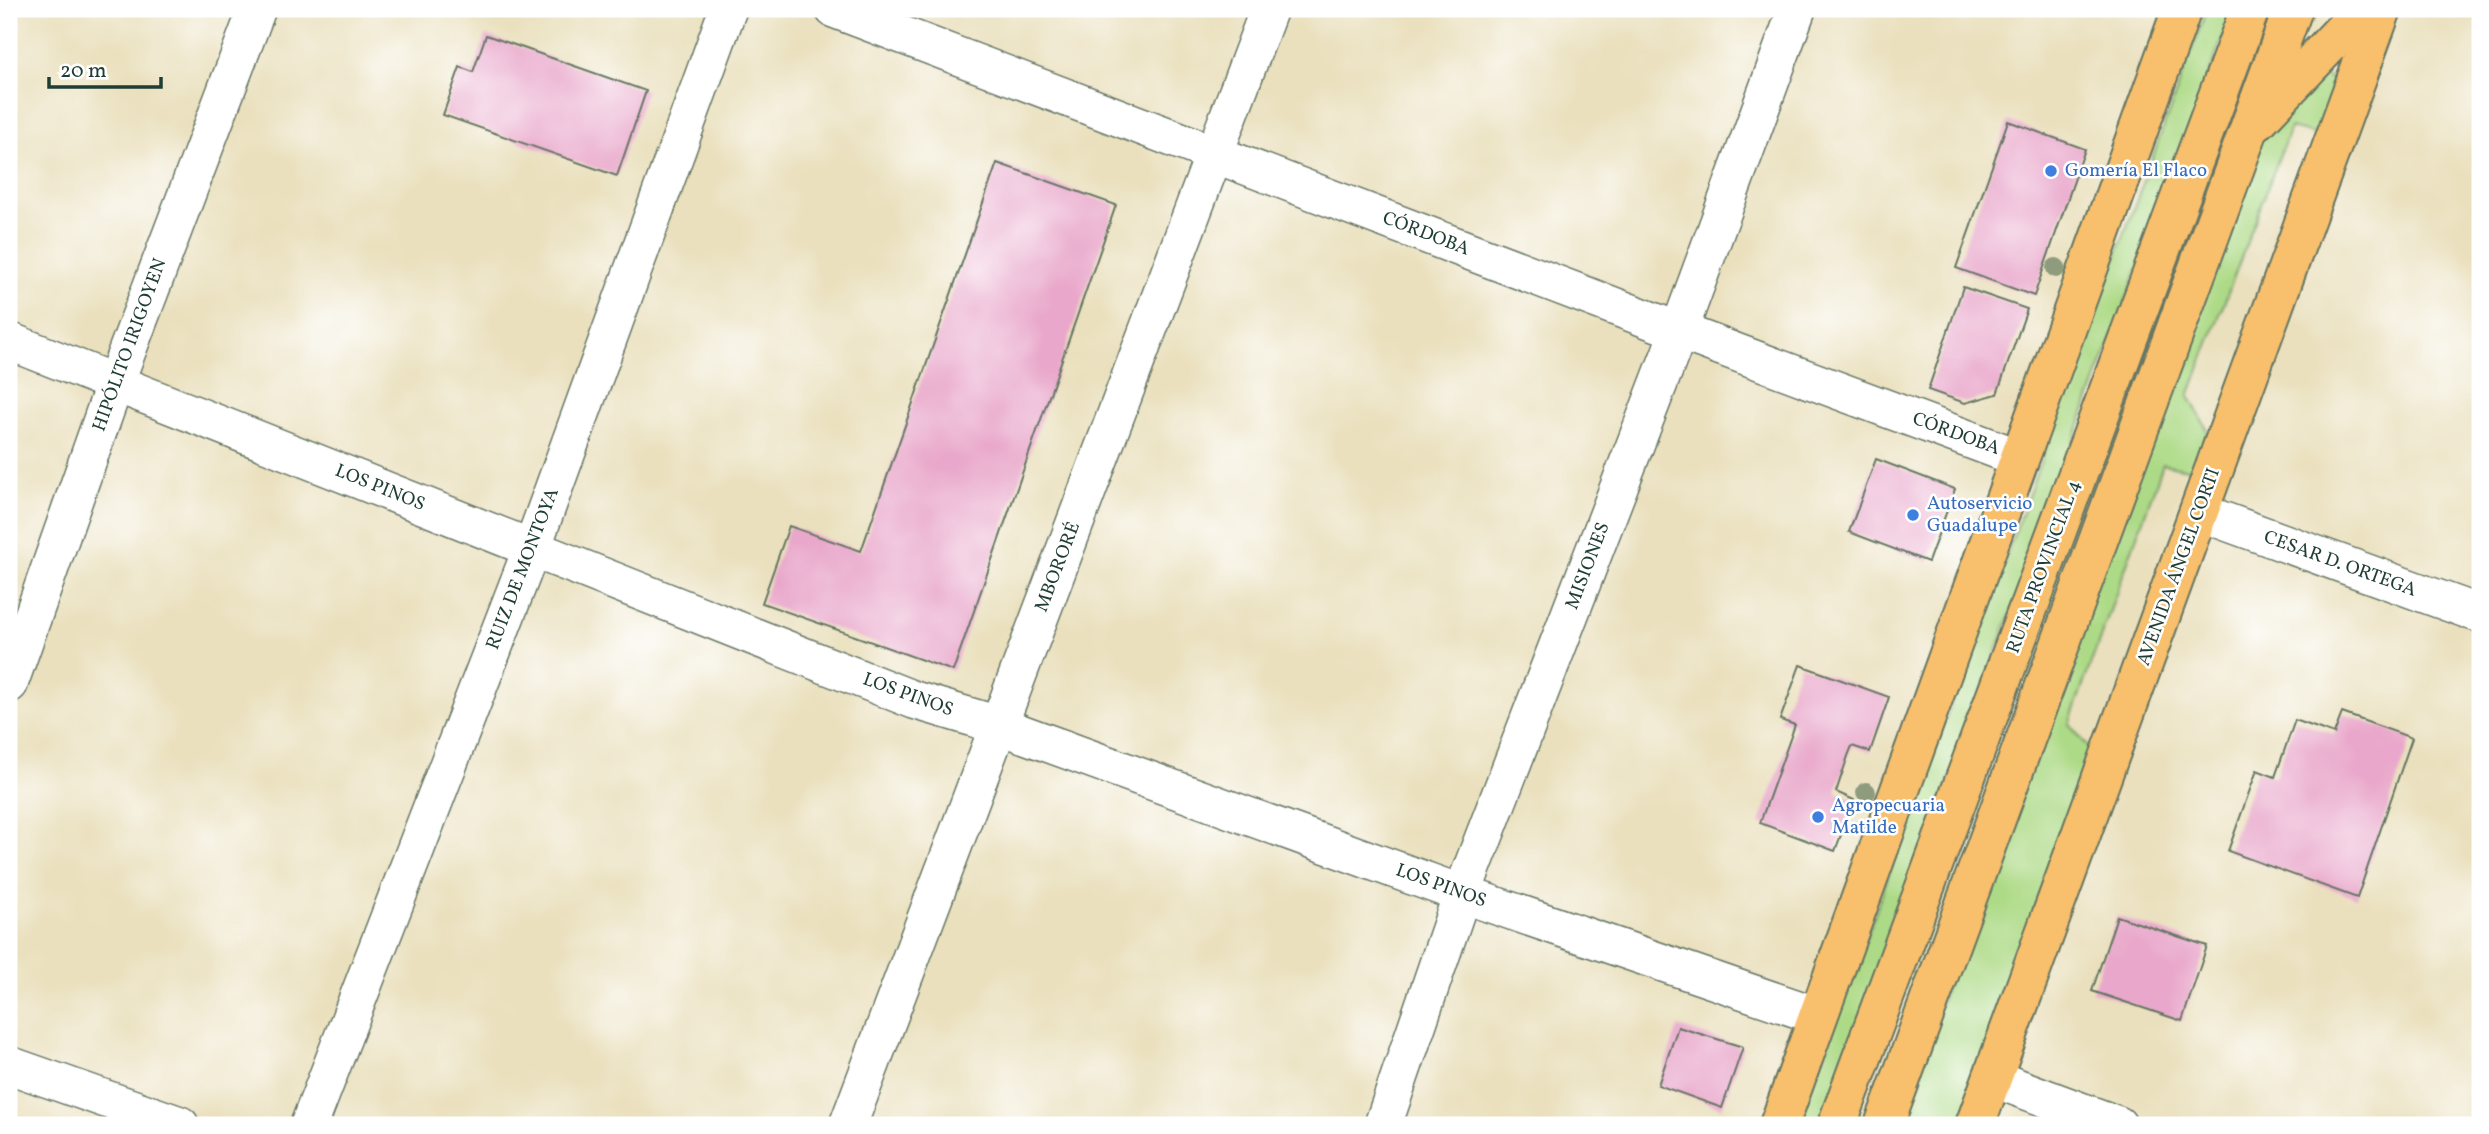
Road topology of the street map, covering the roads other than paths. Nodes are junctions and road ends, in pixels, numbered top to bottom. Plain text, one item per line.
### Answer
1 (257, 9) edge
2 (727, 9) edge
3 (834, 9) edge
4 (1269, 9) edge
5 (1797, 9) edge
6 (2182, 9) edge
7 (2250, 9) edge
8 (2292, 9) edge
9 (2363, 9) edge
10 (2382, 9) edge
11 (916, 23) edge
12 (2247, 132) junction
13 (1215, 153) junction
14 (1679, 331) junction
15 (9, 341) edge
16 (115, 383) junction
17 (2019, 458) junction
18 (2199, 512) junction
19 (532, 548) junction
20 (2480, 614) edge
21 (9, 684) edge
22 (999, 725) junction
23 (1462, 894) junction
24 (1818, 1016) junction
25 (9, 1065) edge
26 (1992, 1078) junction
27 (180, 1125) edge
28 (309, 1125) edge
29 (848, 1125) edge
30 (1383, 1125) edge
31 (1779, 1125) edge
32 (1837, 1125) edge
33 (1884, 1125) edge
34 (1975, 1125) edge
35 (2118, 1125) edge

1 - 16 street, HIPÓLITO IRIGOYEN
2 - 19 street, RUIZ DE MONTOYA
3 - 11 street, CÓRDOBA
4 - 13 street, MBORORÉ
5 - 14 street, MISIONES
6 - 17 main road
7 - 32 main road, RUTA PROVINCIAL 4
8 - 12 main road
9 - 12 main road
10 - 18 main road, AVENIDA ÁNGEL CORTI
11 - 13 street, CÓRDOBA
12 - 33 main road
13 - 14 street, CÓRDOBA
13 - 22 street, MBORORÉ
14 - 17 street, CÓRDOBA
14 - 23 street, MISIONES
15 - 16 street, LOS PINOS
16 - 19 street, LOS PINOS
16 - 21 street, HIPÓLITO IRIGOYEN
17 - 24 main road
18 - 20 street, CESAR D. ORTEGA
18 - 26 main road, AVENIDA ÁNGEL CORTI
19 - 22 street, LOS PINOS
19 - 28 street, RUIZ DE MONTOYA
22 - 23 street, LOS PINOS
22 - 29 street, MBORORÉ
23 - 24 street, LOS PINOS
23 - 30 street, MISIONES
24 - 31 main road
25 - 27 street
26 - 34 main road, AVENIDA ÁNGEL CORTI
26 - 35 street

